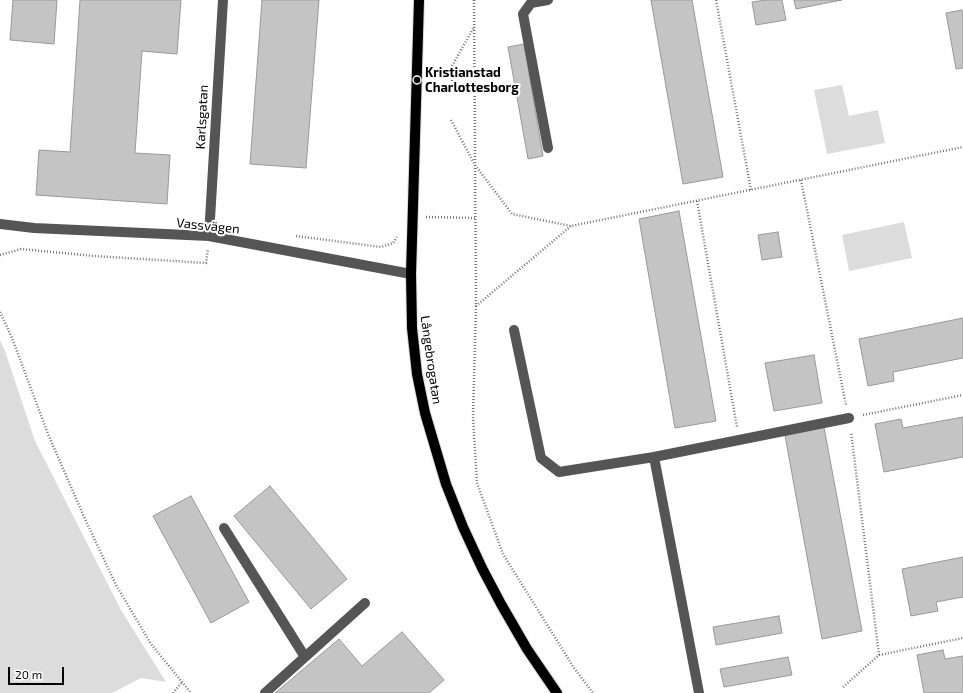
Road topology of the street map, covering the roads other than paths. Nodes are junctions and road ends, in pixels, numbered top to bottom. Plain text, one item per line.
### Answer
1 (223, 0) edge
2 (419, 0) edge
3 (548, 0) edge
4 (548, 148) dead end
5 (0, 224) edge
6 (209, 236) junction
7 (411, 274) junction
8 (514, 330) dead end
9 (849, 418) road end
10 (654, 457) junction
11 (224, 528) dead end
12 (365, 604) dead end
13 (305, 657) junction
14 (264, 693) edge
15 (557, 693) edge
16 (699, 693) edge

1 - 6 street, Karlsgatan
2 - 7 main road, Långebrogatan
3 - 4 street
5 - 6 street, Vassvägen
6 - 7 street, Vassvägen
7 - 15 main road, Långebrogatan
8 - 10 street
9 - 10 street
10 - 16 street
11 - 13 street
12 - 13 street
13 - 14 street

